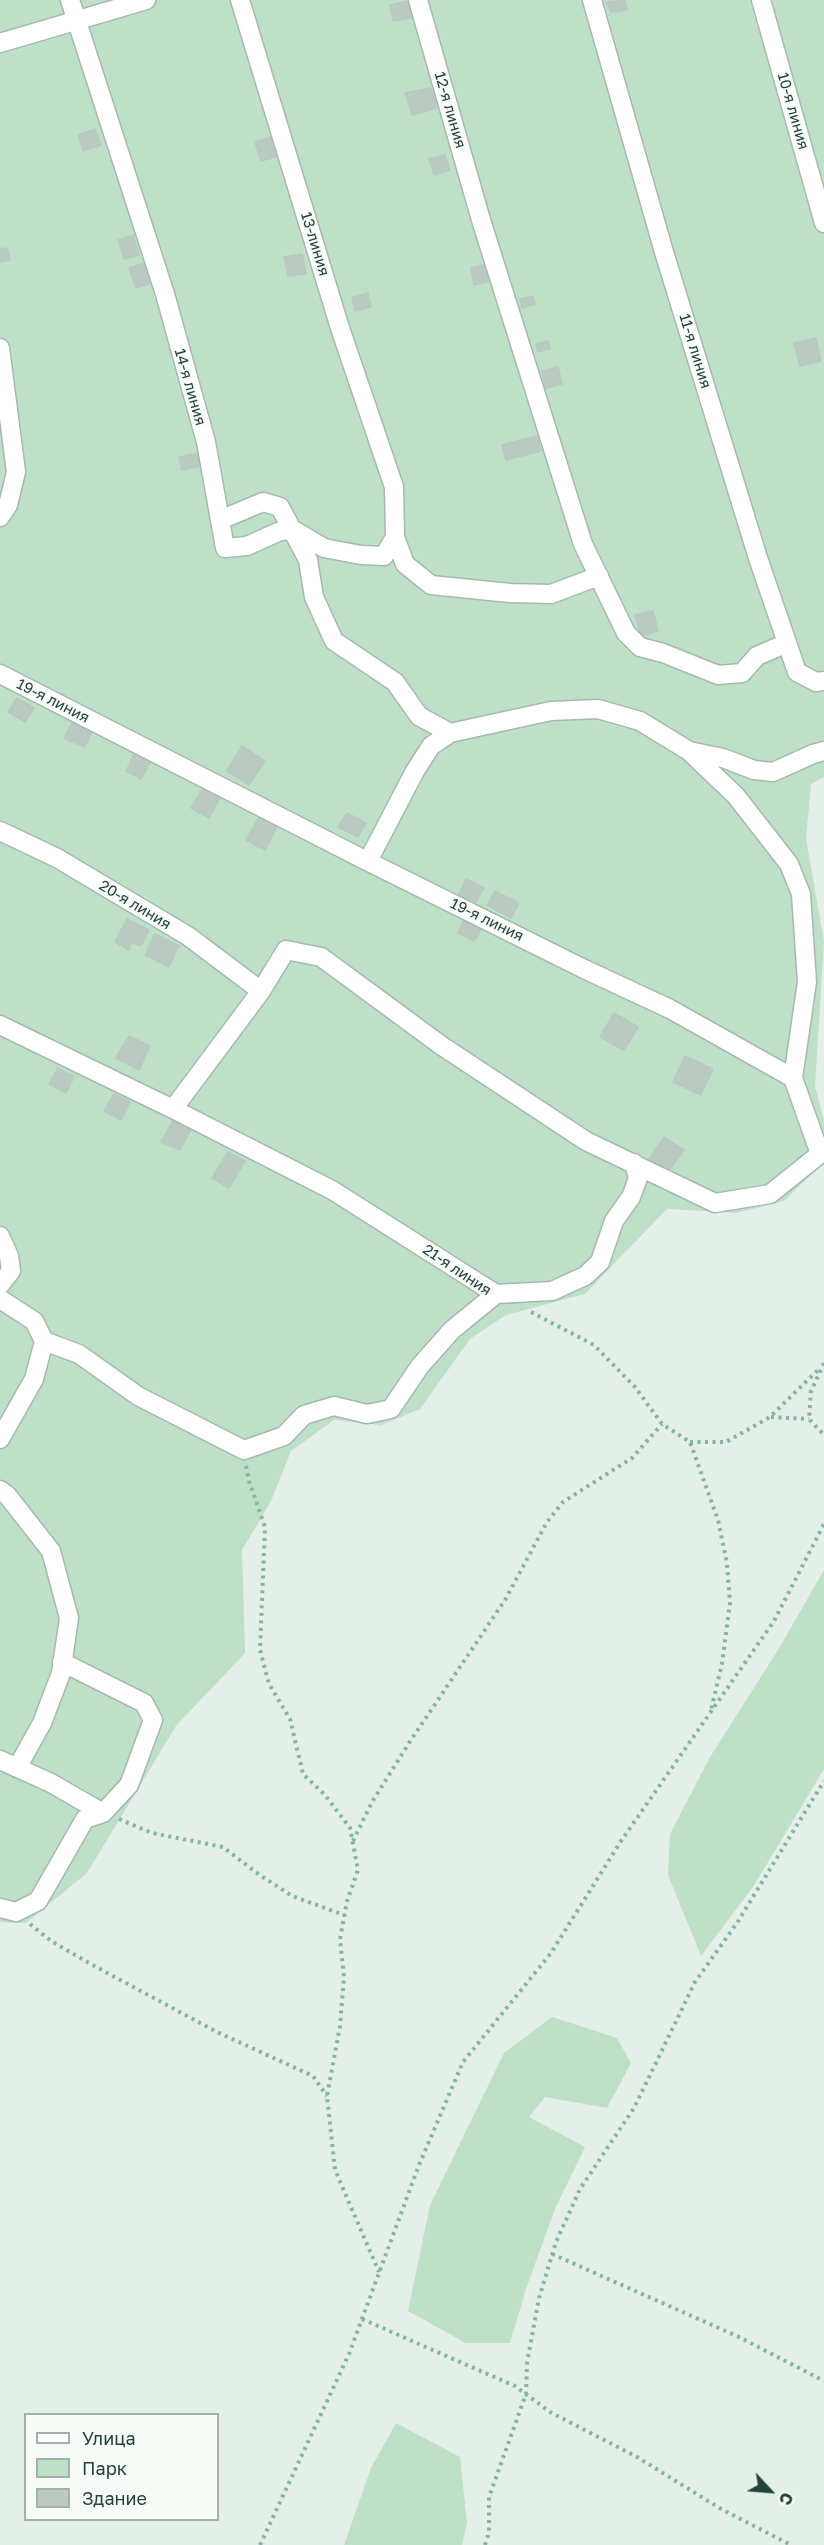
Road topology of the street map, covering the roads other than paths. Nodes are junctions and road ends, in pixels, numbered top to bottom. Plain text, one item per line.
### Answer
1 (69, 0) edge
2 (146, 0) edge
3 (240, 0) edge
4 (418, 0) edge
5 (592, 0) edge
6 (761, 0) edge
7 (75, 21) junction
8 (0, 43) edge
9 (824, 223) edge
10 (0, 348) edge
11 (0, 517) edge
12 (220, 520) junction
13 (292, 529) junction
14 (395, 537) junction
15 (599, 576) junction
16 (787, 643) junction
17 (0, 674) edge
18 (824, 681) edge
19 (450, 733) junction
20 (689, 751) junction
21 (824, 751) edge
22 (0, 831) edge
23 (368, 861) junction
24 (261, 991) junction
25 (0, 1025) edge
26 (793, 1078) junction
27 (173, 1109) junction
28 (633, 1163) junction
29 (0, 1236) edge
30 (0, 1285) edge
31 (496, 1294) junction
32 (0, 1299) edge
33 (44, 1341) junction
34 (0, 1439) edge
35 (0, 1490) edge
36 (62, 1662) junction
37 (0, 1761) edge
38 (17, 1768) junction
39 (103, 1813) junction
40 (8, 1910) edge

1 - 7 street, 14-я линия
2 - 7 street
3 - 14 street, 13-линия
4 - 15 street, 12-я линия
5 - 16 street, 11-я линия
6 - 9 street, 10-я линия
7 - 8 street
7 - 12 street, 14-я линия
10 - 11 street
12 - 13 street
12 - 13 street, 14-я линия
13 - 14 street
13 - 19 street
14 - 15 street
15 - 16 street, 12-я линия
16 - 18 street, 11-я линия
17 - 23 street, 19-я линия
19 - 20 street
19 - 23 street
20 - 21 street
20 - 26 street
22 - 24 street, 20-я линия
23 - 26 street, 19-я линия
24 - 27 street
24 - 28 street
25 - 27 street, 21-я линия
26 - 28 street
27 - 31 street, 21-я линия
28 - 31 street
29 - 30 street
31 - 33 street, 21-я линия
32 - 33 street
33 - 34 street
35 - 36 street
36 - 38 street
36 - 39 street
37 - 38 street
38 - 39 street
39 - 40 street

